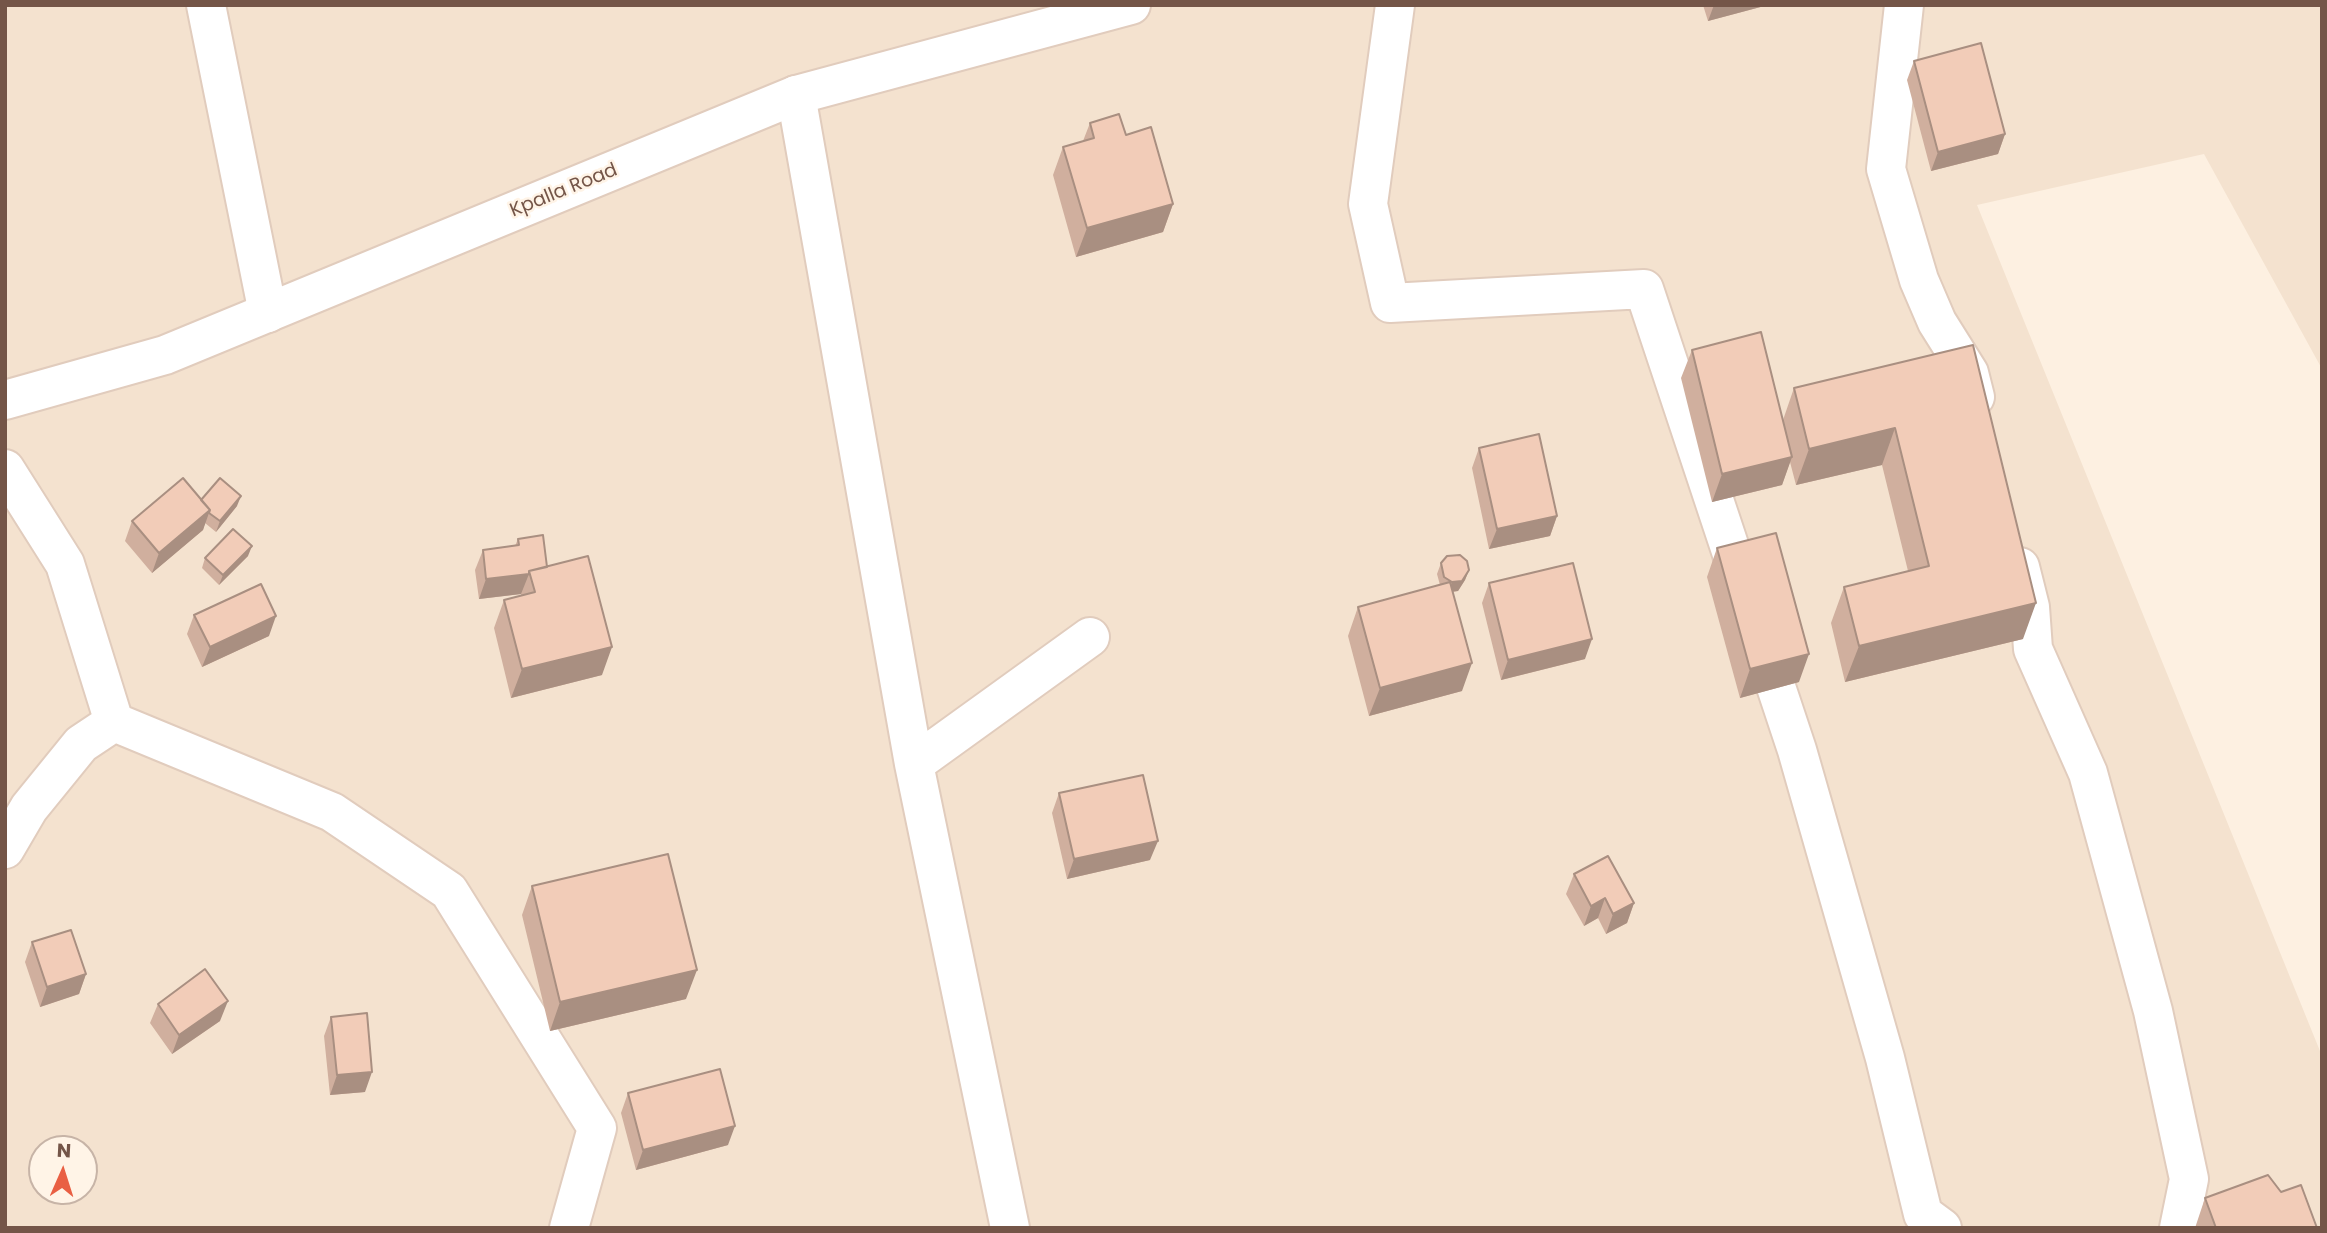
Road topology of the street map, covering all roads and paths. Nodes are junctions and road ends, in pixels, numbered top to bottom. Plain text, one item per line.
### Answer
1 (206, 5) edge
2 (1131, 5) edge
3 (1395, 5) edge
4 (1904, 5) edge
5 (796, 95) junction
6 (268, 313) junction
7 (5, 400) edge
8 (1982, 425) edge
9 (5, 469) edge
10 (2010, 529) edge
11 (1090, 637) dead end
12 (114, 722) junction
13 (914, 764) junction
14 (5, 849) edge
15 (569, 1228) edge
16 (1010, 1228) edge
17 (1942, 1228) edge
18 (2179, 1228) edge

1 - 6 street
2 - 5 street, Kpalla Road
3 - 17 street
4 - 8 street
5 - 6 street, Kpalla Road
5 - 13 street
6 - 7 street, Kpalla Road
9 - 12 street
10 - 18 street
11 - 13 street
12 - 14 street
12 - 15 street
13 - 16 street

